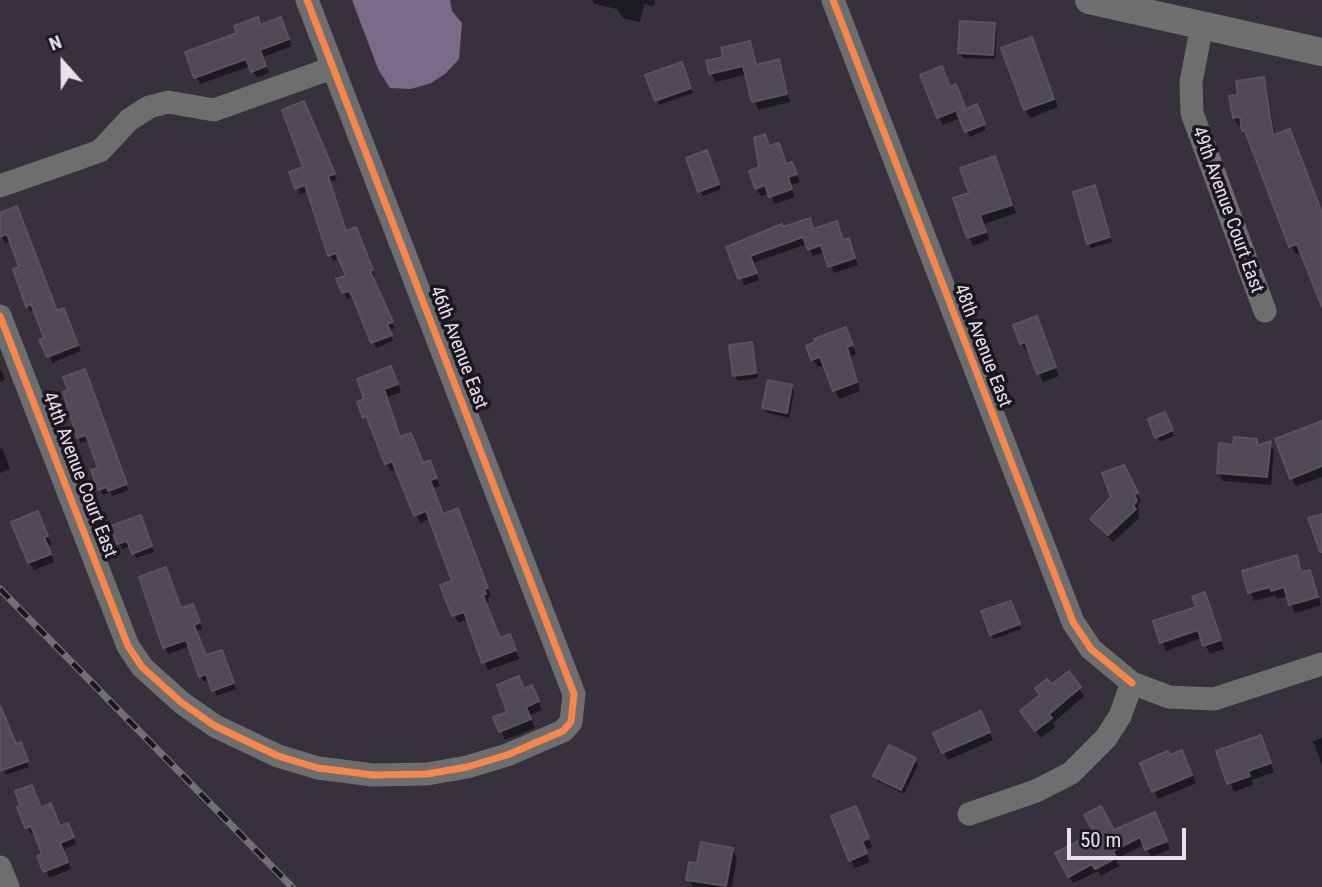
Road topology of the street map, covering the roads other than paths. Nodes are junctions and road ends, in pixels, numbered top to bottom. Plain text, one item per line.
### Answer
1 (307, 0) edge
2 (834, 0) edge
3 (1089, 0) edge
4 (1202, 26) junction
5 (1322, 52) edge
6 (332, 68) junction
7 (0, 186) edge
8 (1265, 311) dead end
9 (0, 316) edge
10 (1322, 664) edge
11 (1132, 683) junction
12 (573, 708) joint
13 (969, 814) dead end
14 (0, 867) edge
15 (8, 887) edge

1 - 6 street, 46th Avenue East
2 - 11 street, 48th Avenue East
3 - 4 main road
4 - 5 main road
4 - 8 street, 49th Avenue Court East
6 - 7 street
6 - 12 street, 46th Avenue East
9 - 12 street, 44th Avenue Court East
10 - 11 street, 48th Avenue East
11 - 13 street
14 - 15 street

